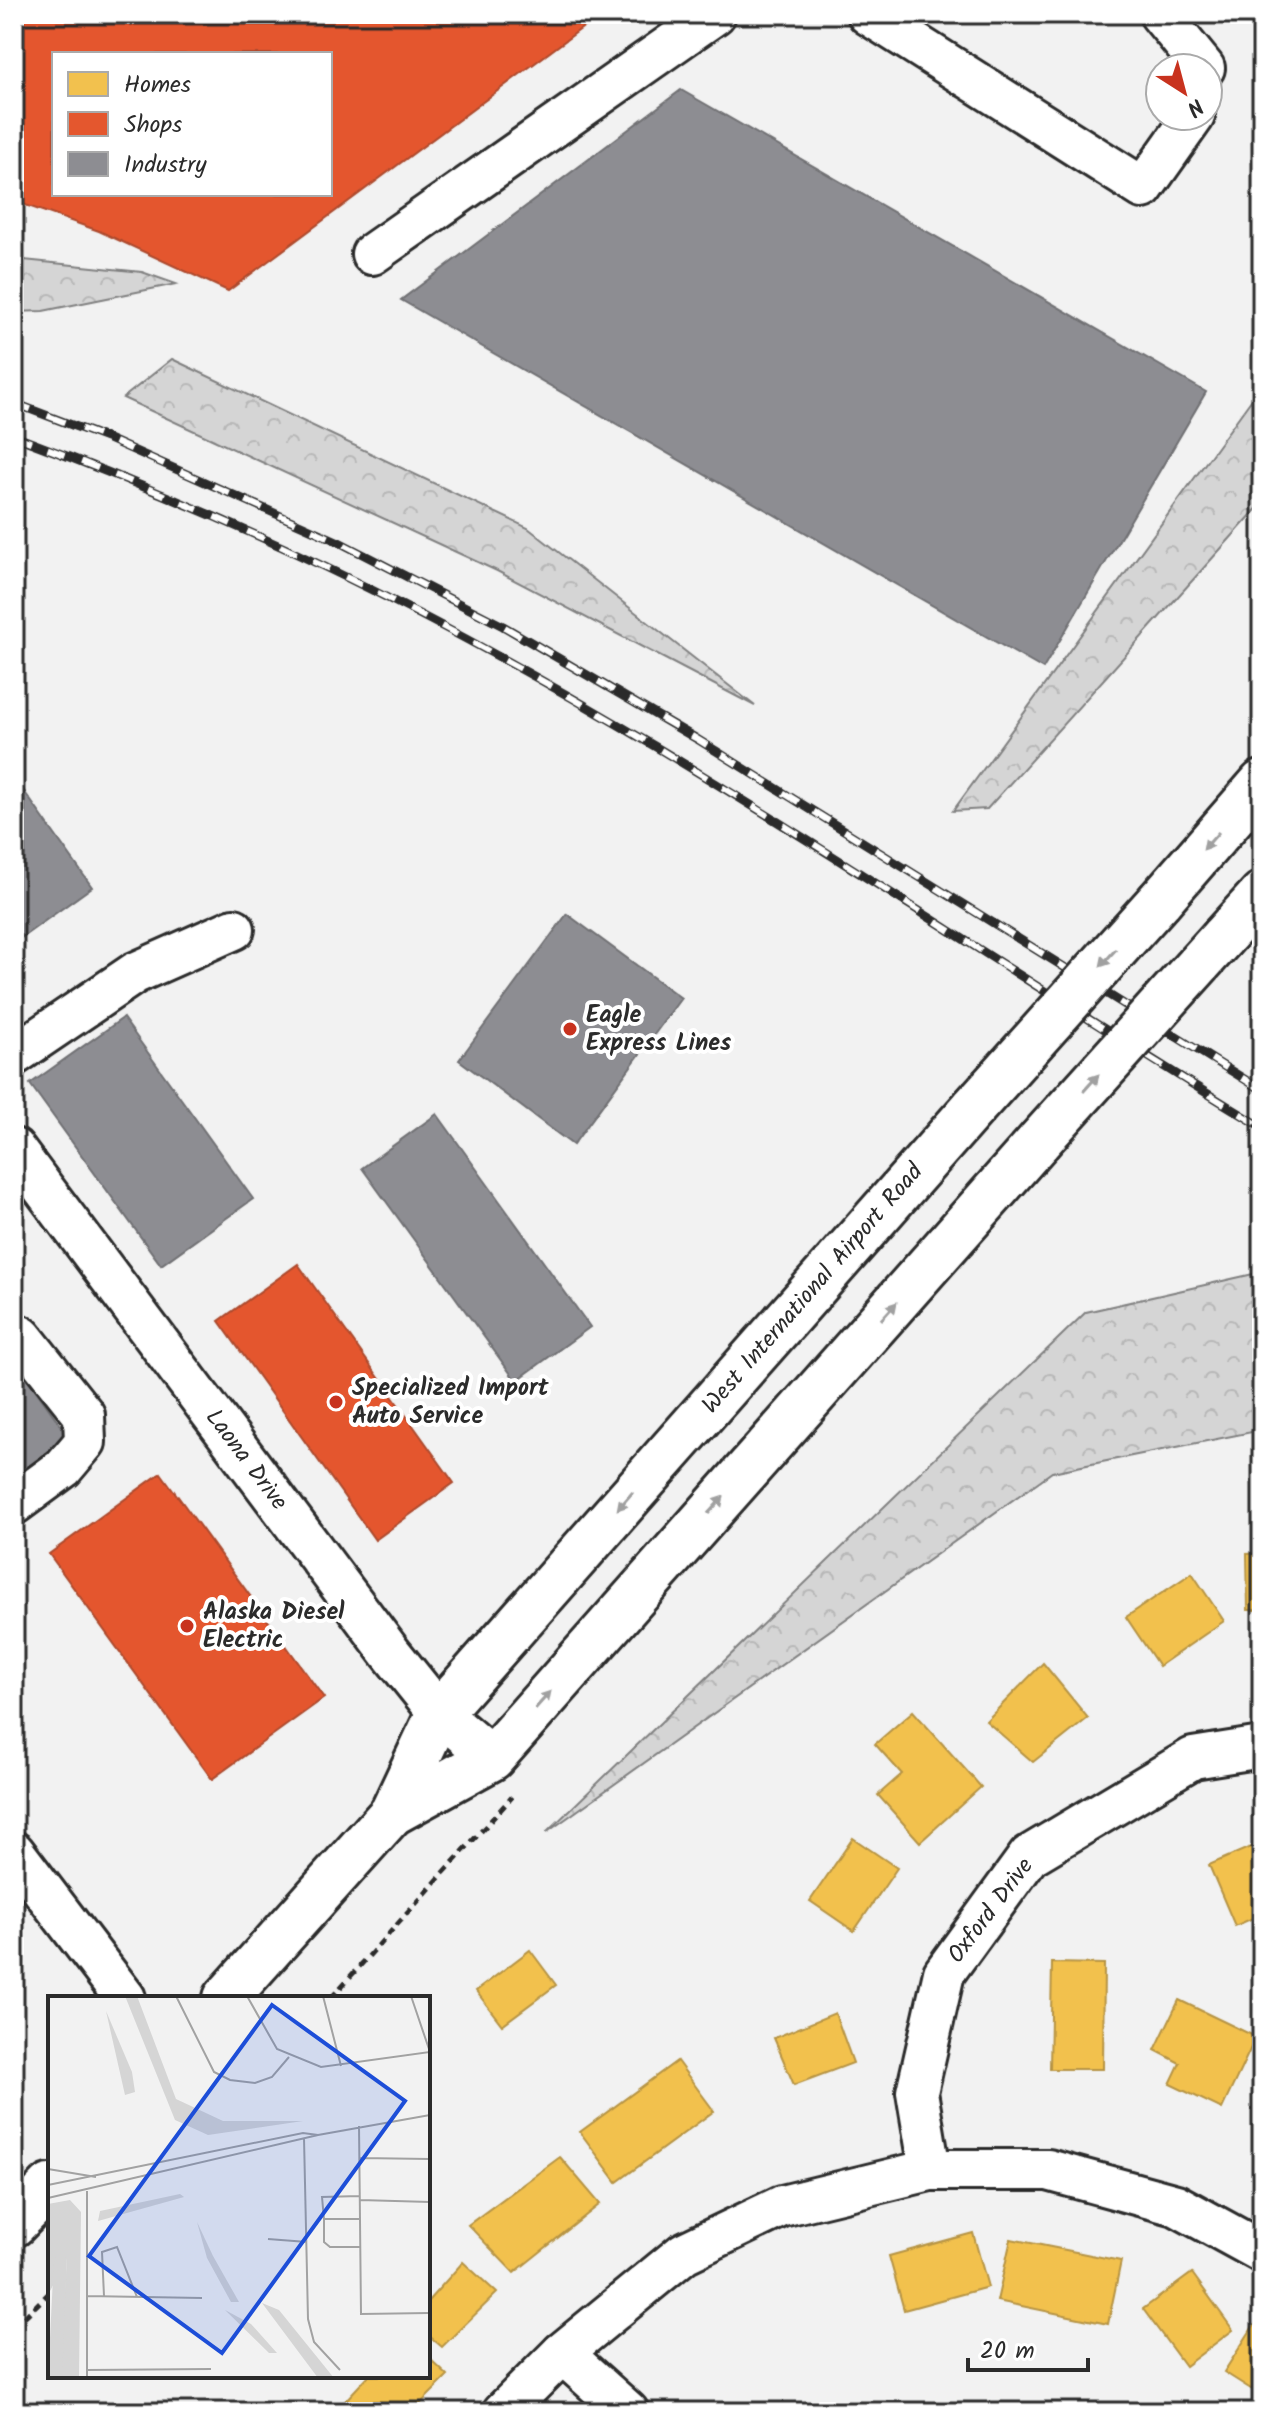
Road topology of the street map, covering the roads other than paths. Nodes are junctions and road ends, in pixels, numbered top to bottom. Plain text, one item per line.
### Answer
1 (715, 14) edge
2 (868, 14) edge
3 (1160, 14) edge
4 (1191, 52) edge
5 (1183, 132) edge
6 (372, 254) dead end
7 (1262, 783) edge
8 (1262, 894) edge
9 (234, 929) dead end
10 (14, 1055) edge
11 (14, 1149) edge
12 (14, 1333) edge
13 (14, 1504) edge
14 (439, 1713) junction
15 (1262, 1747) edge
16 (492, 1758) junction
17 (392, 1813) junction
18 (16, 1858) edge
19 (123, 1996) edge
20 (228, 1996) edge
21 (930, 2170) junction
22 (48, 2189) edge
23 (14, 2224) edge
24 (1262, 2252) edge
25 (562, 2353) junction
26 (503, 2412) edge
27 (628, 2412) edge

1 - 6 street
2 - 5 street
3 - 4 street
7 -> 14 main road, West International Airport Road, bridge
16 -> 8 main road, West International Airport Road, bridge
9 - 10 street
11 - 14 street, Laona Drive
12 - 13 street
14 - 16 street, Laona Drive
14 - 17 main road, West International Airport Road
15 - 21 street, Oxford Drive
16 - 17 main road, West International Airport Road
17 - 20 main road, West International Airport Road
18 - 19 street
21 - 24 street
21 - 25 street
22 - 23 main road
25 - 26 street
25 - 27 street

